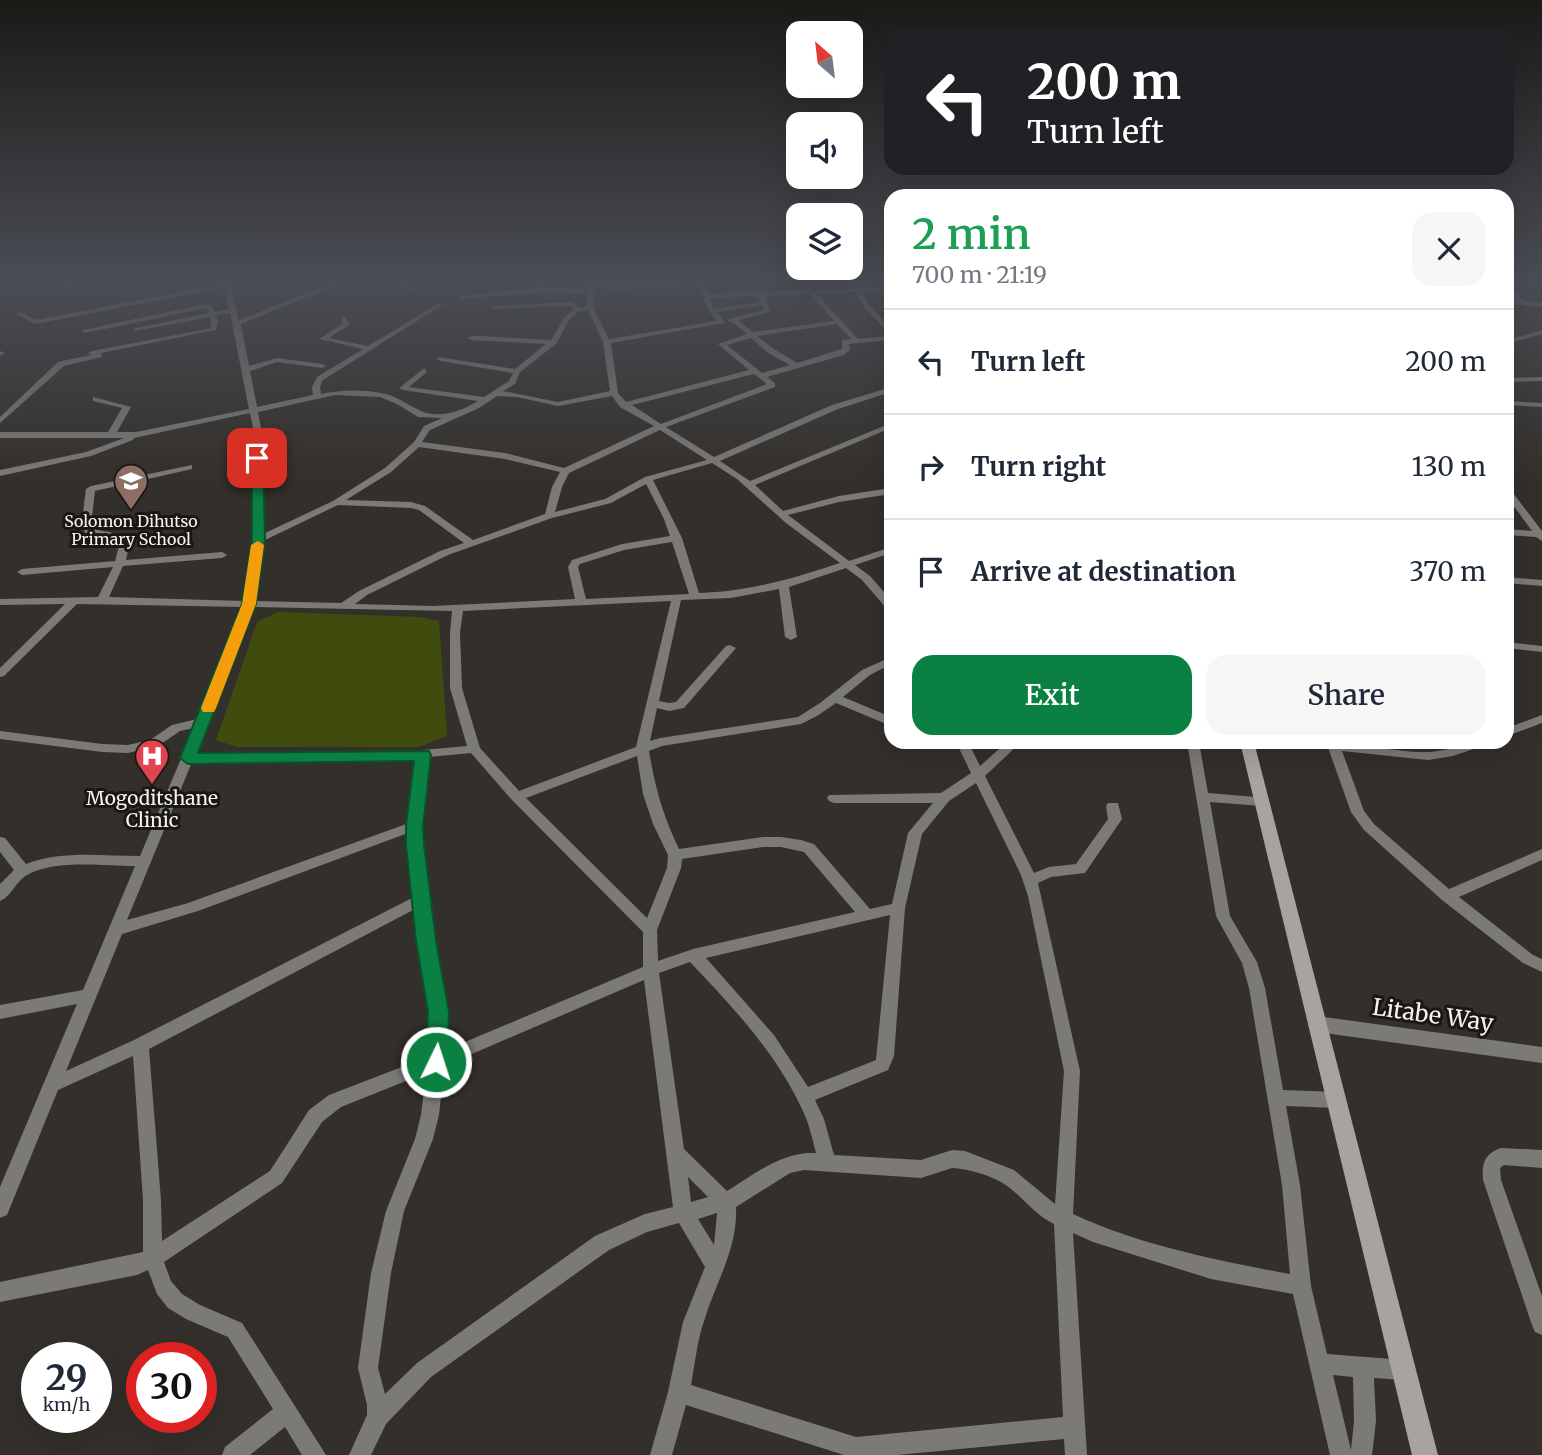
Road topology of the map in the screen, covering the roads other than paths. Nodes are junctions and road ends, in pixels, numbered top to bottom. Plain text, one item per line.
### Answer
1 (122, 347) edge
2 (129, 347) edge
3 (241, 347) edge
4 (363, 347) edge
5 (526, 347) edge
6 (548, 347) edge
7 (608, 347) edge
8 (724, 347) edge
9 (766, 347) edge
10 (846, 347) edge
11 (369, 348) joint
12 (92, 353) dead end
13 (541, 354) junction
14 (441, 359) dead end
15 (322, 366) dead end
16 (797, 366) junction
17 (245, 370) junction
18 (423, 371) dead end
19 (517, 372) junction
20 (758, 373) junction
21 (1542, 379) edge
22 (1514, 380) edge
23 (884, 391) edge
24 (495, 393) junction
25 (614, 393) junction
26 (317, 396) junction
27 (96, 399) dead end
28 (486, 400) junction
29 (1514, 403) edge
30 (623, 405) junction
31 (1542, 405) edge
32 (253, 412) junction
33 (454, 416) junction
34 (0, 421) edge
35 (659, 427) junction
36 (884, 428) edge
37 (0, 435) edge
38 (111, 435) junction
39 (136, 435) junction
40 (417, 444) junction
41 (715, 460) junction
42 (189, 467) dead end
43 (565, 471) junction
44 (0, 473) edge
45 (648, 479) junction
46 (750, 484) junction
47 (884, 492) edge
48 (1514, 501) edge
49 (336, 503) junction
50 (781, 514) junction
51 (550, 516) junction
52 (1514, 533) edge
53 (1540, 536) edge
54 (677, 538) junction
55 (258, 540) junction
56 (471, 543) junction
57 (884, 552) edge
58 (222, 555) dead end
59 (120, 563) junction
60 (848, 564) junction
61 (22, 572) dead end
62 (1514, 581) edge
63 (1542, 583) edge
64 (785, 584) junction
65 (677, 596) junction
66 (695, 596) junction
67 (884, 598) edge
68 (75, 600) junction
69 (102, 600) junction
70 (0, 602) edge
71 (581, 602) junction
72 (249, 604) junction
73 (343, 607) junction
74 (458, 609) junction
75 (791, 637) dead end
76 (1514, 646) edge
77 (730, 648) dead end
78 (1542, 649) edge
79 (884, 664) edge
80 (0, 674) edge
81 (833, 697) junction
82 (652, 703) junction
83 (884, 719) edge
84 (1542, 719) edge
85 (202, 723) junction
86 (1514, 729) edge
87 (0, 736) edge
88 (642, 748) junction
89 (474, 749) junction
90 (966, 749) edge
91 (1006, 749) edge
92 (1194, 749) edge
93 (1249, 749) edge
94 (1335, 749) edge
95 (1373, 749) edge
96 (1461, 749) edge
97 (423, 755) junction
98 (188, 758) junction
99 (979, 774) junction
100 (517, 797) junction
101 (1203, 797) junction
102 (834, 798) dead end
103 (944, 798) junction
104 (1262, 801) junction
105 (1114, 806) dead end
106 (415, 826) junction
107 (0, 842) edge
108 (1542, 854) edge
109 (675, 855) junction
110 (145, 861) junction
111 (23, 871) junction
112 (1030, 881) junction
113 (0, 895) edge
114 (1447, 896) junction
115 (422, 899) junction
116 (898, 908) junction
117 (867, 916) junction
118 (117, 929) junction
119 (650, 930) junction
120 (692, 956) junction
121 (1542, 966) edge
122 (651, 970) junction
123 (90, 995) junction
124 (0, 1012) edge
125 (1317, 1024) junction
126 (140, 1045) junction
127 (1542, 1055) edge
128 (436, 1062) junction
129 (52, 1084) junction
130 (805, 1096) junction
131 (1275, 1098) junction
132 (1336, 1100) junction
133 (677, 1154) junction
134 (1542, 1159) edge
135 (827, 1161) junction
136 (726, 1202) junction
137 (0, 1209) edge
138 (683, 1212) junction
139 (1063, 1220) junction
140 (153, 1258) junction
141 (716, 1267) junction
142 (1301, 1286) junction
143 (0, 1292) edge
144 (1542, 1325) edge
145 (1320, 1364) junction
146 (1363, 1367) junction
147 (1404, 1370) junction
148 (679, 1392) junction
149 (286, 1412) junction
150 (378, 1416) junction
151 (1074, 1427) junction
152 (233, 1455) edge
153 (315, 1455) edge
154 (360, 1455) edge
155 (661, 1455) edge
156 (1076, 1455) edge
157 (1341, 1455) edge
158 (1361, 1455) edge
159 (1425, 1455) edge

1 - 12 street
2 - 34 street
3 - 17 street
4 - 11 street
5 - 13 street
6 - 13 street
7 - 25 street
8 - 20 street
9 - 16 street
10 - 16 street
11 - 26 street
13 - 19 street
14 - 19 street
15 - 17 street
16 - 20 street
17 - 32 street
18 - 28 street
19 - 24 street
20 - 30 street
20 - 35 street
21 - 22 street
23 - 41 street
24 - 25 street
24 - 28 street
25 - 30 street
26 - 32 street
26 - 33 street
27 - 38 street
28 - 33 street
29 - 31 street
30 - 35 street
32 - 39 street
32 - 55 street
33 - 40 street
35 - 41 street
35 - 43 street
36 - 46 street
37 - 38 street
38 - 39 street
39 - 44 street
40 - 43 street
40 - 49 street
41 - 45 street
41 - 46 street
42 - 59 street
43 - 51 street
45 - 51 street
45 - 54 street
46 - 50 street
47 - 50 street
48 - 53 street
49 - 55 street
49 - 56 street
50 - 60 street
51 - 56 street
52 - 53 street
54 - 66 street
54 - 71 street
55 - 72 street
56 - 73 street
57 - 60 street
58 - 59 street
59 - 61 street
59 - 69 street
60 - 64 street
60 - 67 street
62 - 63 street
64 - 66 street
64 - 75 street
65 - 66 street
65 - 71 street
65 - 82 street
68 - 69 street
68 - 70 street
68 - 80 street
69 - 72 street
71 - 74 street
72 - 73 street
72 - 85 street
73 - 74 street
74 - 89 street
76 - 78 street
77 - 82 street
79 - 81 street
81 - 83 street
81 - 88 street
82 - 88 street
84 - 86 street
85 - 87 street
85 - 98 street
88 - 100 street
88 - 109 street
89 - 97 street
89 - 100 street
90 - 99 street
91 - 99 street
92 - 101 street
93 - 104 main road
94 - 114 street
95 - 96 street
97 - 98 street
97 - 106 street
98 - 110 street
99 - 103 street
99 - 112 street
100 - 119 street
101 - 104 street
101 - 131 street
102 - 103 street
103 - 116 street
104 - 125 main road
105 - 112 street
106 - 115 street
106 - 118 street
107 - 111 street
108 - 114 street
109 - 117 street
109 - 119 street
110 - 111 street
110 - 118 street
111 - 113 street
112 - 139 street
114 - 121 street
115 - 126 street
115 - 128 street
116 - 117 street
116 - 130 street
117 - 120 street
118 - 123 street
119 - 122 street
120 - 122 street
120 - 130 street
122 - 128 street
122 - 133 street
123 - 124 street
123 - 129 street
125 - 127 street, Litabe Way
125 - 132 main road
126 - 129 street
126 - 140 street
128 - 140 street
128 - 150 street
129 - 137 street
130 - 135 street
131 - 132 street
131 - 142 street
132 - 147 main road
133 - 136 street
133 - 138 street
134 - 144 street
135 - 136 street
135 - 139 street
136 - 138 street
136 - 141 street
138 - 141 street
138 - 150 street
139 - 142 street
139 - 151 street
140 - 143 street
140 - 149 street
141 - 148 street
142 - 145 street
145 - 146 street
145 - 157 street
146 - 147 street
146 - 158 street
147 - 159 main road
148 - 151 street
148 - 155 street
149 - 152 street
149 - 153 street
150 - 154 street
151 - 156 street

